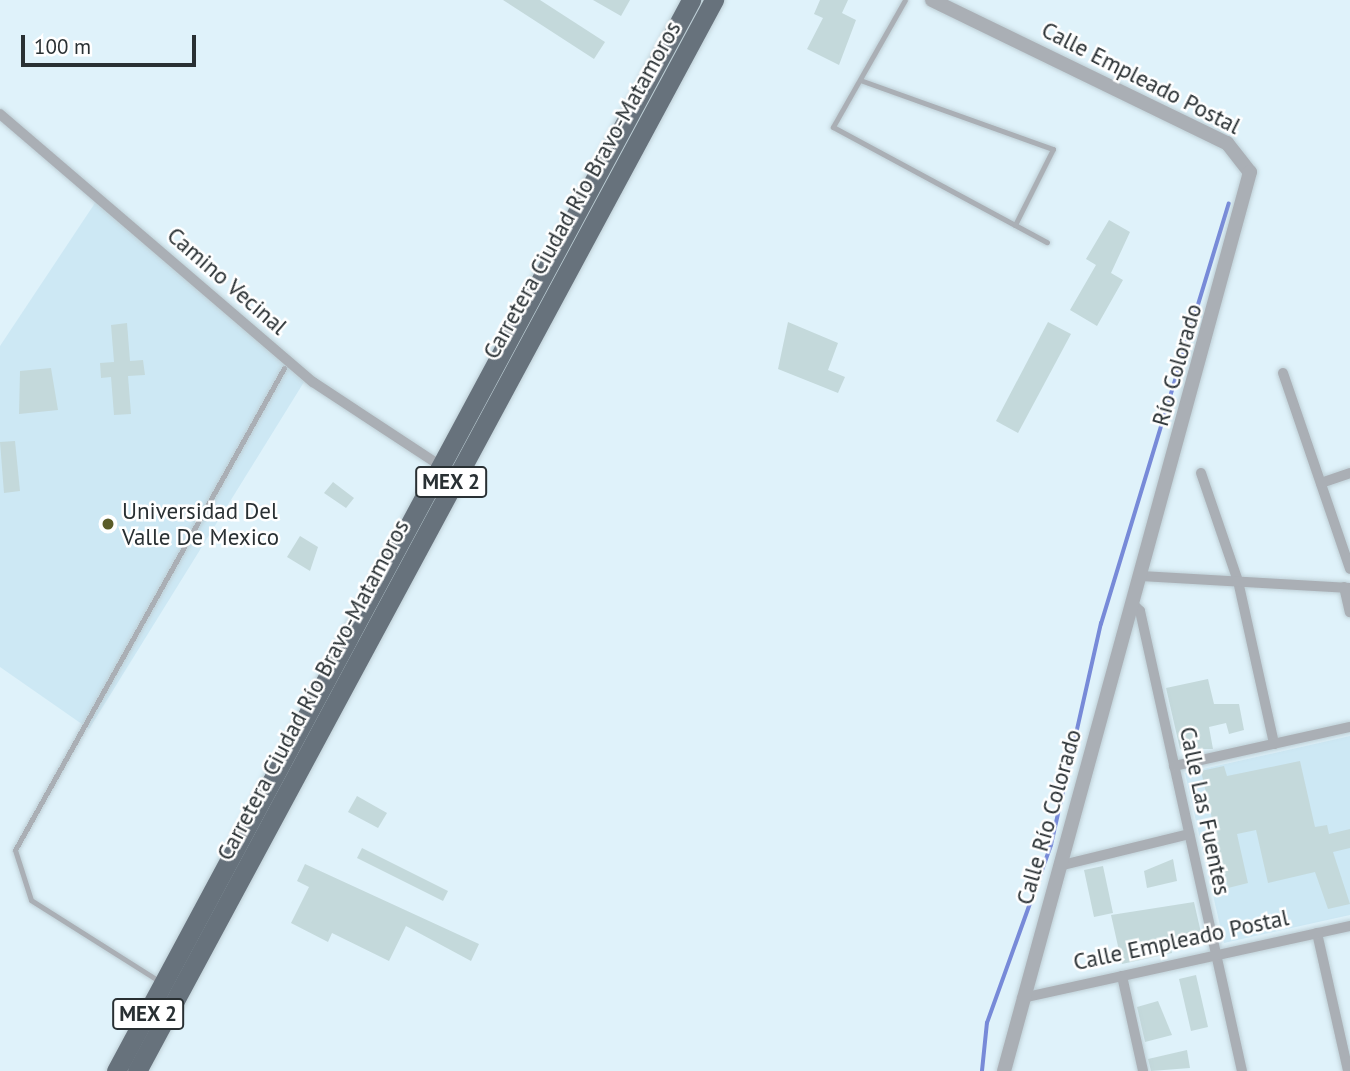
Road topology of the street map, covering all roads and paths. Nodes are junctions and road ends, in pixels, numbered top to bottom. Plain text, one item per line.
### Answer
1 (691, 0) edge
2 (905, 0) edge
3 (932, 0) edge
4 (710, 1) edge
5 (860, 80) junction
6 (0, 114) edge
7 (1248, 165) joint
8 (1014, 225) junction
9 (1047, 242) dead end
10 (570, 243) junction
11 (285, 369) dead end
12 (1283, 373) dead end
13 (438, 464) junction
14 (1201, 473) dead end
15 (1350, 473) edge
16 (1321, 483) junction
17 (1350, 569) edge
18 (1141, 576) junction
19 (1238, 581) junction
20 (1347, 587) edge
21 (1133, 604) junction
22 (1350, 612) edge
23 (359, 635) junction
24 (1350, 727) edge
25 (1274, 744) junction
26 (1174, 766) junction
27 (1189, 834) junction
28 (1059, 866) junction
29 (1350, 926) edge
30 (1317, 933) junction
31 (1216, 955) junction
32 (186, 961) junction
33 (1122, 976) junction
34 (164, 984) junction
35 (1022, 998) junction
36 (116, 1071) edge
37 (136, 1071) edge
38 (1004, 1071) edge
39 (1143, 1071) edge
40 (1242, 1071) edge
41 (1348, 1071) edge

1 - 10 highway, MEX 2
2 - 5 lane
3 - 7 street, Calle Empleado Postal
4 - 10 highway, Carretera Ciudad Río Bravo-Matamoros / MEX 2
5 - 8 lane
5 - 8 lane
6 - 13 street, Camino Vecinal
7 - 18 street, Río Colorado
8 - 9 lane
10 - 13 highway, MEX 2
10 - 23 highway, Carretera Ciudad Río Bravo-Matamoros / MEX 2
11 - 34 lane
12 - 16 street
13 - 23 highway, MEX 2
14 - 19 street
15 - 16 street
16 - 17 street
18 - 19 street
18 - 21 street, Calle Río Colorado
19 - 20 street
19 - 25 street
20 - 22 street
21 - 26 street, Calle Las Fuentes
21 - 28 street, Calle Río Colorado
23 - 32 highway, MEX 2
24 - 25 street
25 - 26 street
26 - 27 street, Calle Las Fuentes
27 - 28 street
27 - 31 street, Calle Las Fuentes
28 - 35 street, Calle Río Colorado
29 - 30 street, Calle Empleado Postal
30 - 31 street, Calle Empleado Postal
30 - 41 street
31 - 33 street, Calle Empleado Postal
31 - 40 street, Calle Las Fuentes
32 - 34 highway, MEX 2
32 - 37 highway, MEX 2
33 - 35 street, Calle Empleado Postal
33 - 39 street
34 - 36 highway, MEX 2
35 - 38 street, Calle Río Colorado

